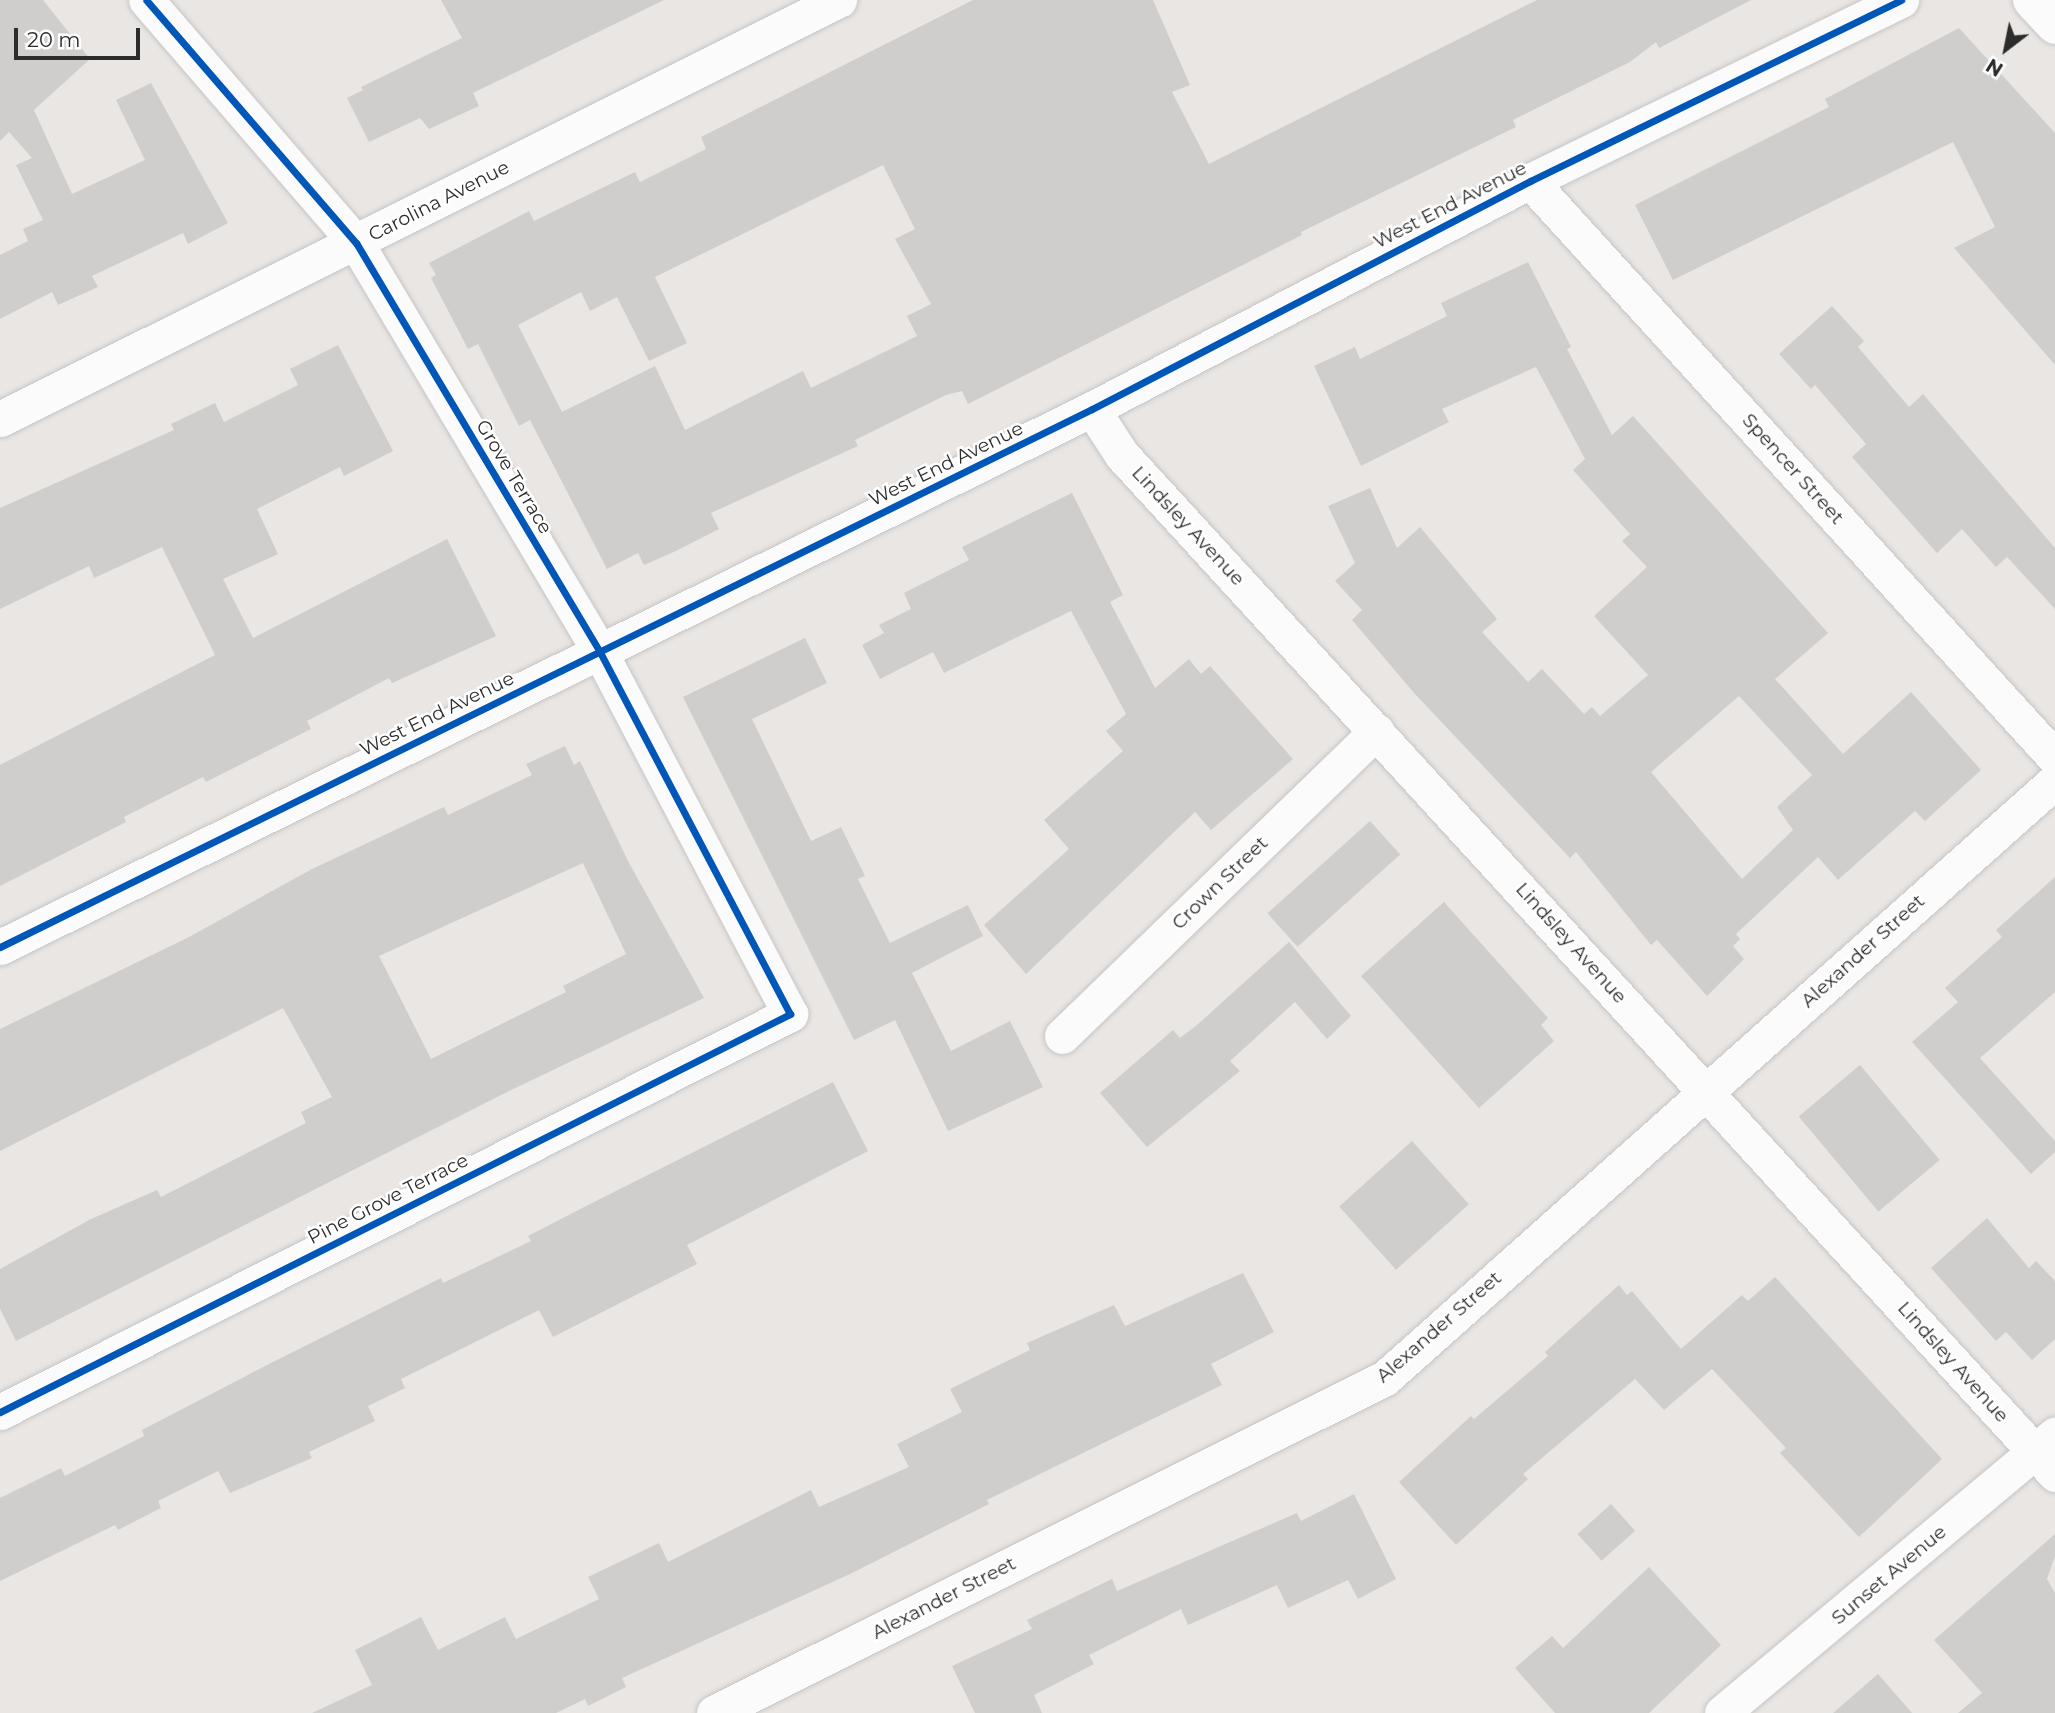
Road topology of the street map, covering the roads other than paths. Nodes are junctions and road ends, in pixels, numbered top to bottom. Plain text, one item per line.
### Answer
1 (146, 0) edge
2 (839, 0) edge
3 (1901, 0) edge
4 (2032, 0) edge
5 (2055, 25) edge
6 (1531, 181) junction
7 (356, 243) junction
8 (1092, 409) junction
9 (0, 419) edge
10 (600, 652) junction
11 (1377, 731) junction
12 (2055, 758) edge
13 (2055, 781) edge
14 (0, 947) edge
15 (790, 1014) joint
16 (1062, 1036) dead end
17 (1706, 1091) junction
18 (0, 1412) edge
19 (2049, 1454) edge
20 (714, 1713) edge
21 (1722, 1713) edge

1 - 7 street, Grove Terrace
2 - 7 street, Carolina Avenue
3 - 6 street, West End Avenue
4 - 5 main road
6 - 8 street, West End Avenue
6 - 12 street, Spencer Street
7 - 9 street, Carolina Avenue
7 - 10 street, Grove Terrace
8 - 10 street, West End Avenue
8 - 11 street, Lindsley Avenue
10 - 14 street, West End Avenue
10 - 15 street, Grove Terrace
11 - 16 street, Crown Street
11 - 17 street, Lindsley Avenue
13 - 17 street, Alexander Street
15 - 18 street, Pine Grove Terrace
17 - 19 street, Lindsley Avenue
17 - 20 street, Alexander Street
19 - 21 street, Sunset Avenue

